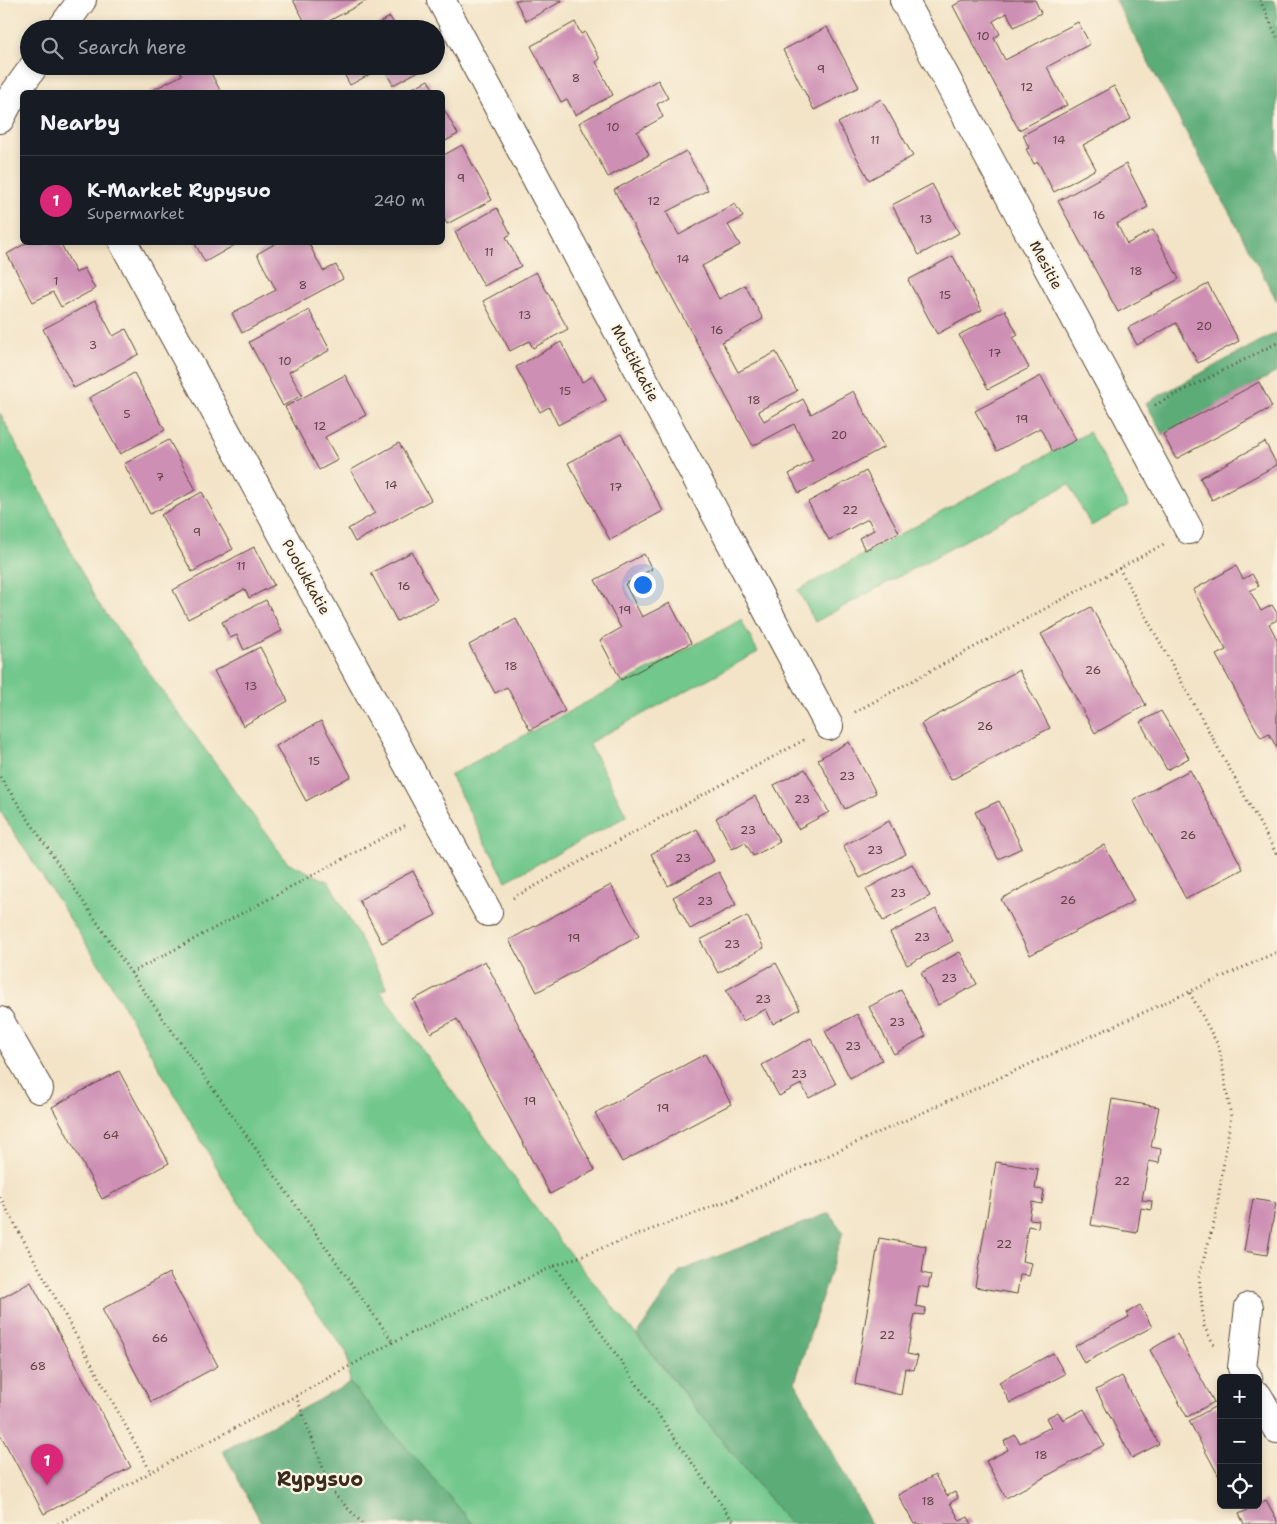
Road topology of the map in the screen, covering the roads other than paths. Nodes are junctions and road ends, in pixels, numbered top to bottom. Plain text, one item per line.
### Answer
1 (82, 0) edge
2 (441, 0) edge
3 (904, 0) edge
4 (68, 20) edge
5 (29, 75) edge
6 (21, 90) edge
7 (20, 92) edge
8 (11, 108) edge
9 (125, 245) edge
10 (1189, 530) dead end
11 (829, 726) dead end
12 (488, 912) dead end
13 (0, 1021) edge
14 (39, 1090) dead end
15 (1249, 1307) dead end
16 (1246, 1374) edge
17 (1262, 1403) edge
18 (1277, 1429) edge

1 - 4 street
2 - 11 street, Mustikkatie
3 - 10 street, Mesitie
5 - 6 street
7 - 8 street
9 - 12 street, Puolukkatie
13 - 14 street
15 - 16 street
17 - 18 street

